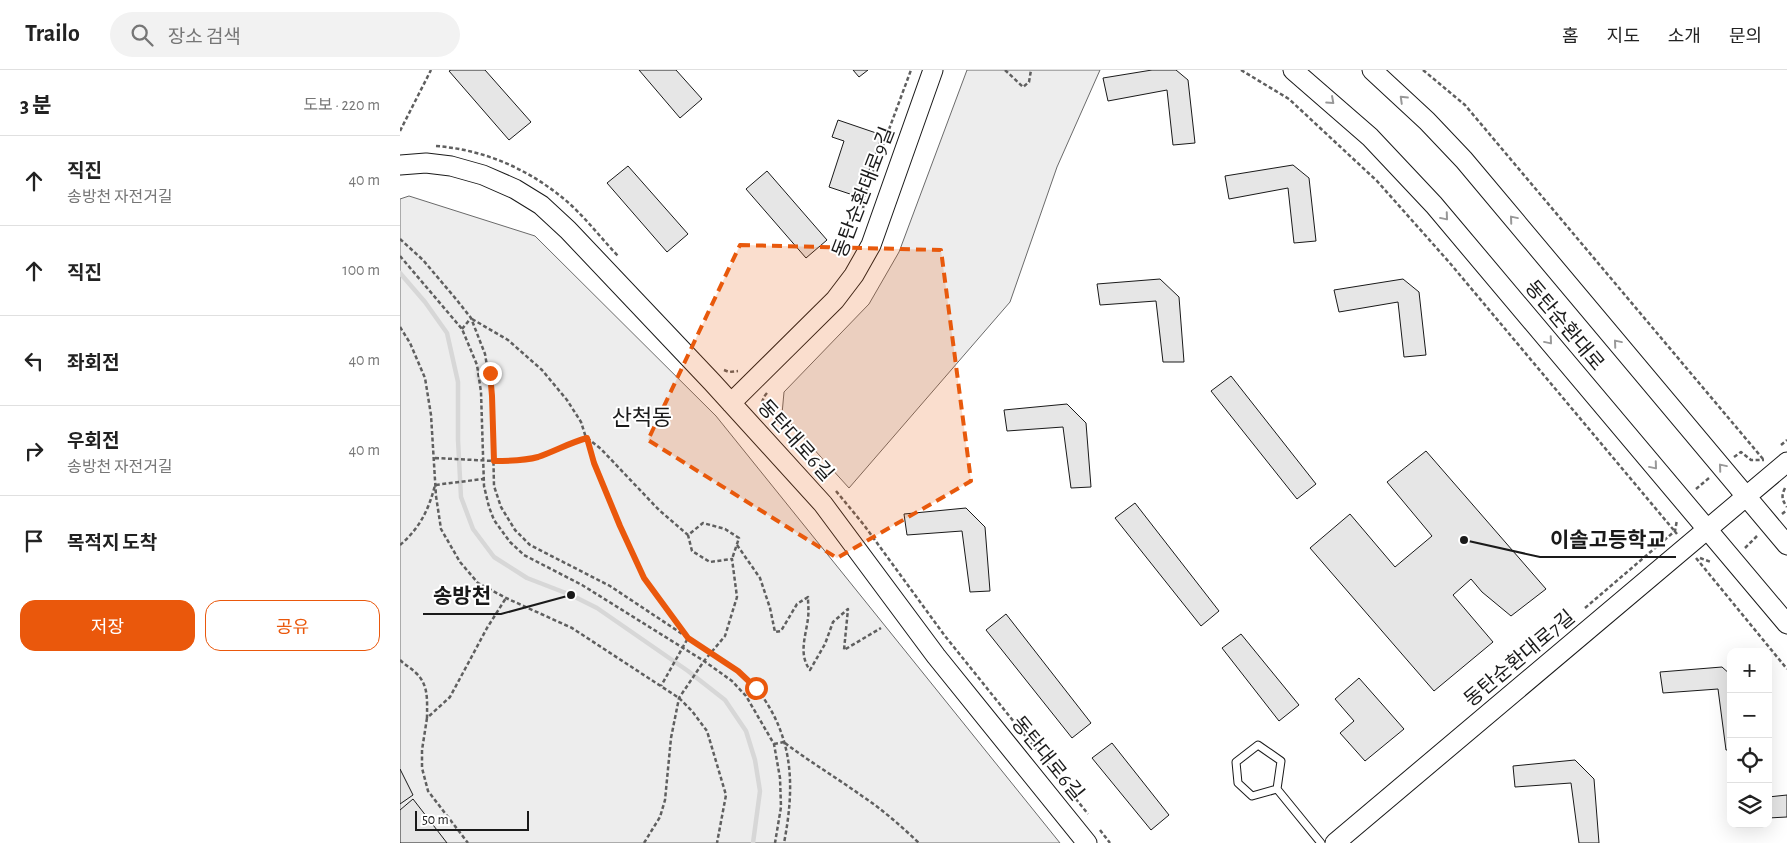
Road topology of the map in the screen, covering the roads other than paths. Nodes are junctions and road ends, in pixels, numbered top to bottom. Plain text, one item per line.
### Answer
1 (933, 70) edge
2 (1293, 70) edge
3 (1372, 70) edge
4 (400, 165) edge
5 (731, 403) junction
6 (1787, 462) edge
7 (1739, 502) junction
8 (1707, 529) junction
9 (1787, 545) edge
10 (1787, 624) edge
11 (1276, 789) junction
12 (1087, 843) edge
13 (1321, 843) edge
14 (1335, 843) edge

1 - 5 street, 동탄순환대로9길
2 -> 8 street, 동탄순환대로
7 -> 3 street, 동탄순환대로
4 - 5 street, 동탄대로6길
5 - 12 street, 동탄대로6길
6 - 7 street, 동탄순환대로7길
7 - 8 street, 동탄순환대로7길
7 - 9 street, 동탄순환대로
8 - 10 street, 동탄순환대로
8 - 14 street, 동탄순환대로7길
11 - 11 lane
11 - 13 lane

